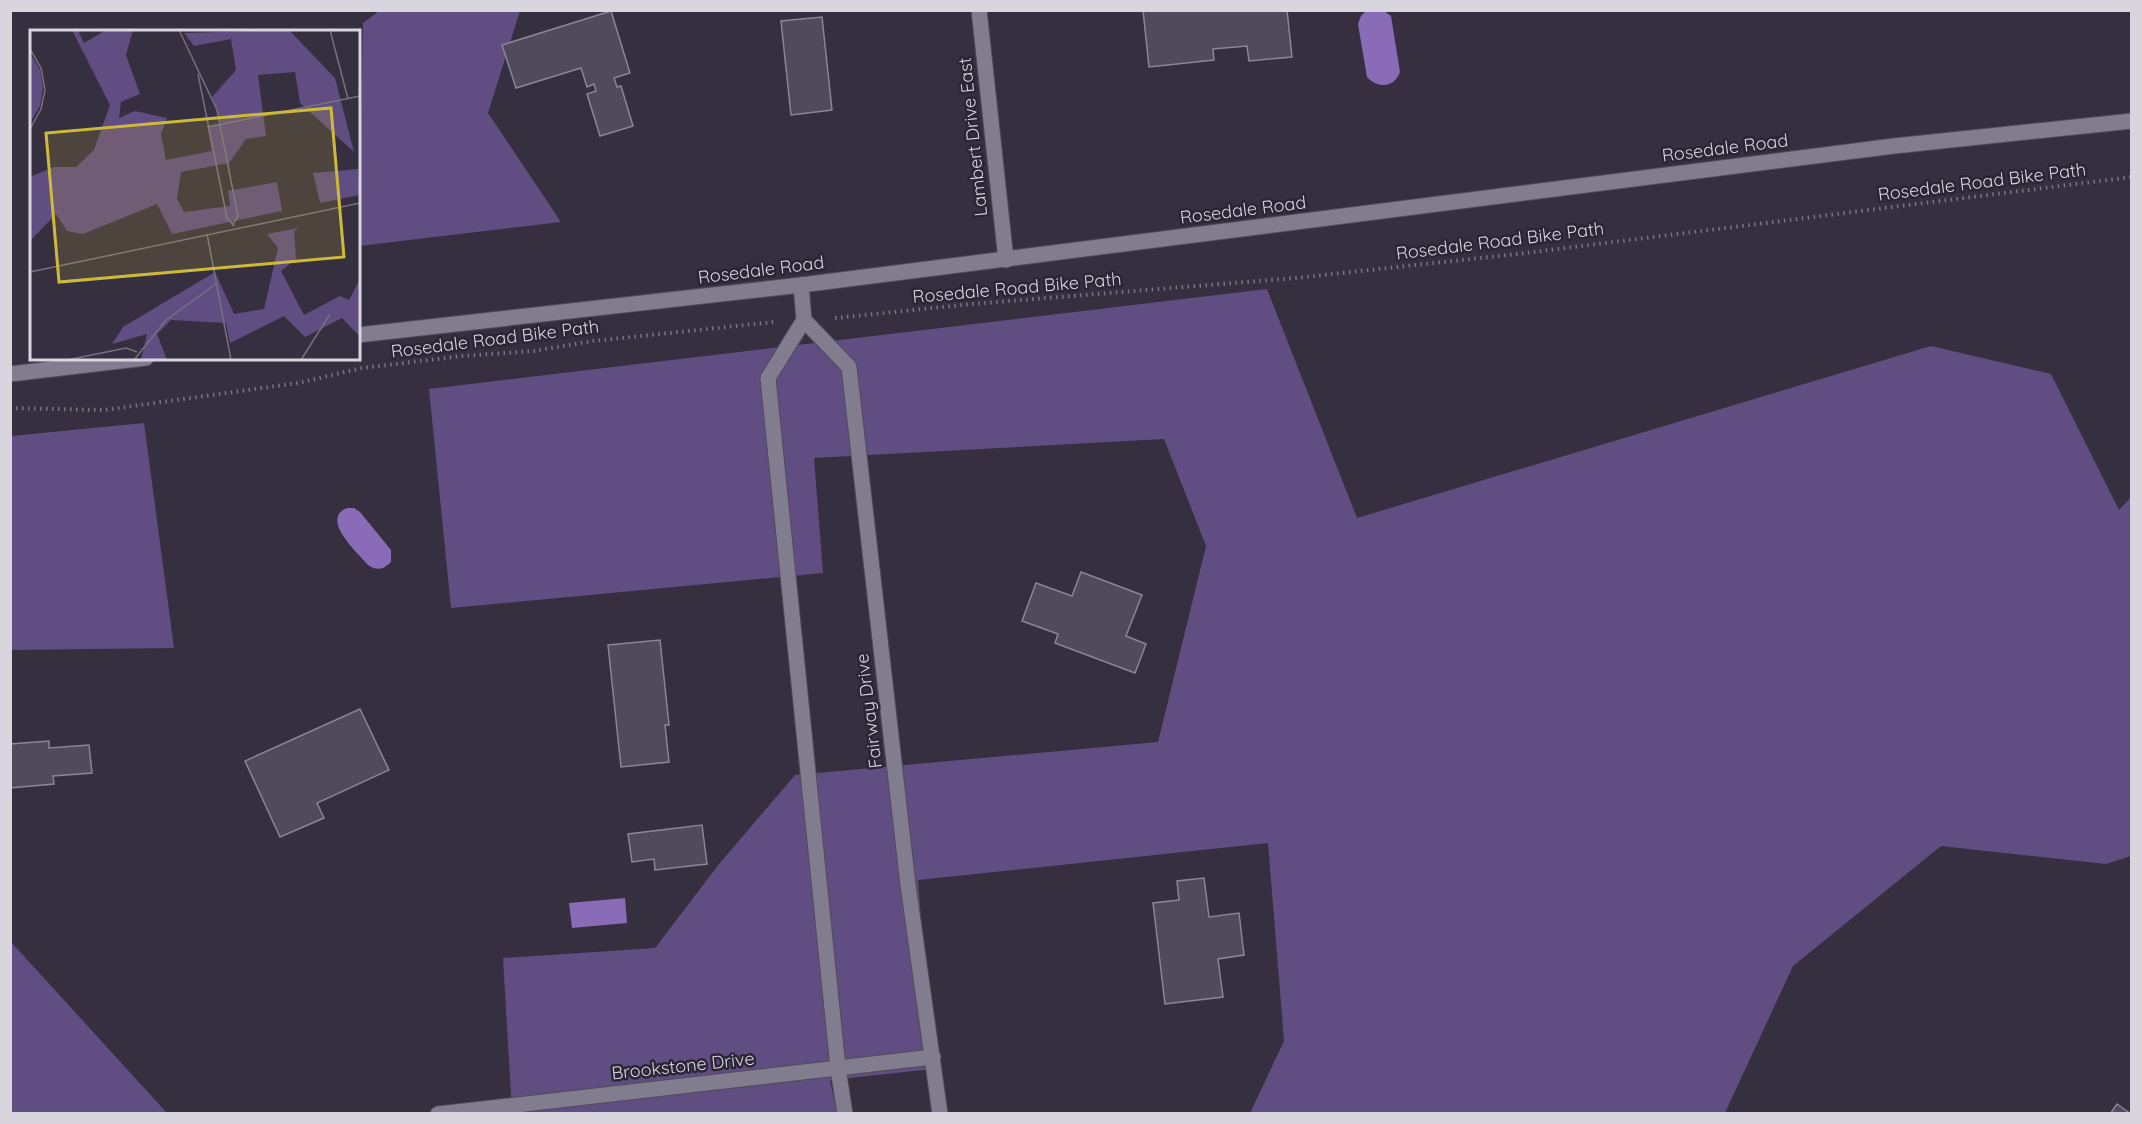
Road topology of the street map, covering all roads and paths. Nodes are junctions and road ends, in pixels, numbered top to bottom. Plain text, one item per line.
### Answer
1 (979, 10) edge
2 (2132, 120) edge
3 (2132, 177) edge
4 (1006, 260) junction
5 (801, 285) junction
6 (870, 316) dead end
7 (804, 320) junction
8 (734, 325) dead end
9 (360, 335) edge
10 (129, 360) edge
11 (10, 374) edge
12 (10, 408) edge
13 (933, 1057) junction
14 (838, 1068) junction
15 (438, 1113) edge
16 (845, 1113) edge
17 (940, 1113) edge

1 - 4 street, Lambert Drive East
2 - 4 street, Rosedale Road
3 - 6 path, Rosedale Road Bike Path
4 - 5 street, Rosedale Road
5 - 7 street
5 - 9 street, Rosedale Road
7 - 13 street, Fairway Drive
7 - 14 street
8 - 12 path, Rosedale Road Bike Path
10 - 11 street
13 - 14 street, Brookstone Drive
13 - 17 street, Fairway Drive
14 - 15 street, Brookstone Drive
14 - 16 street

